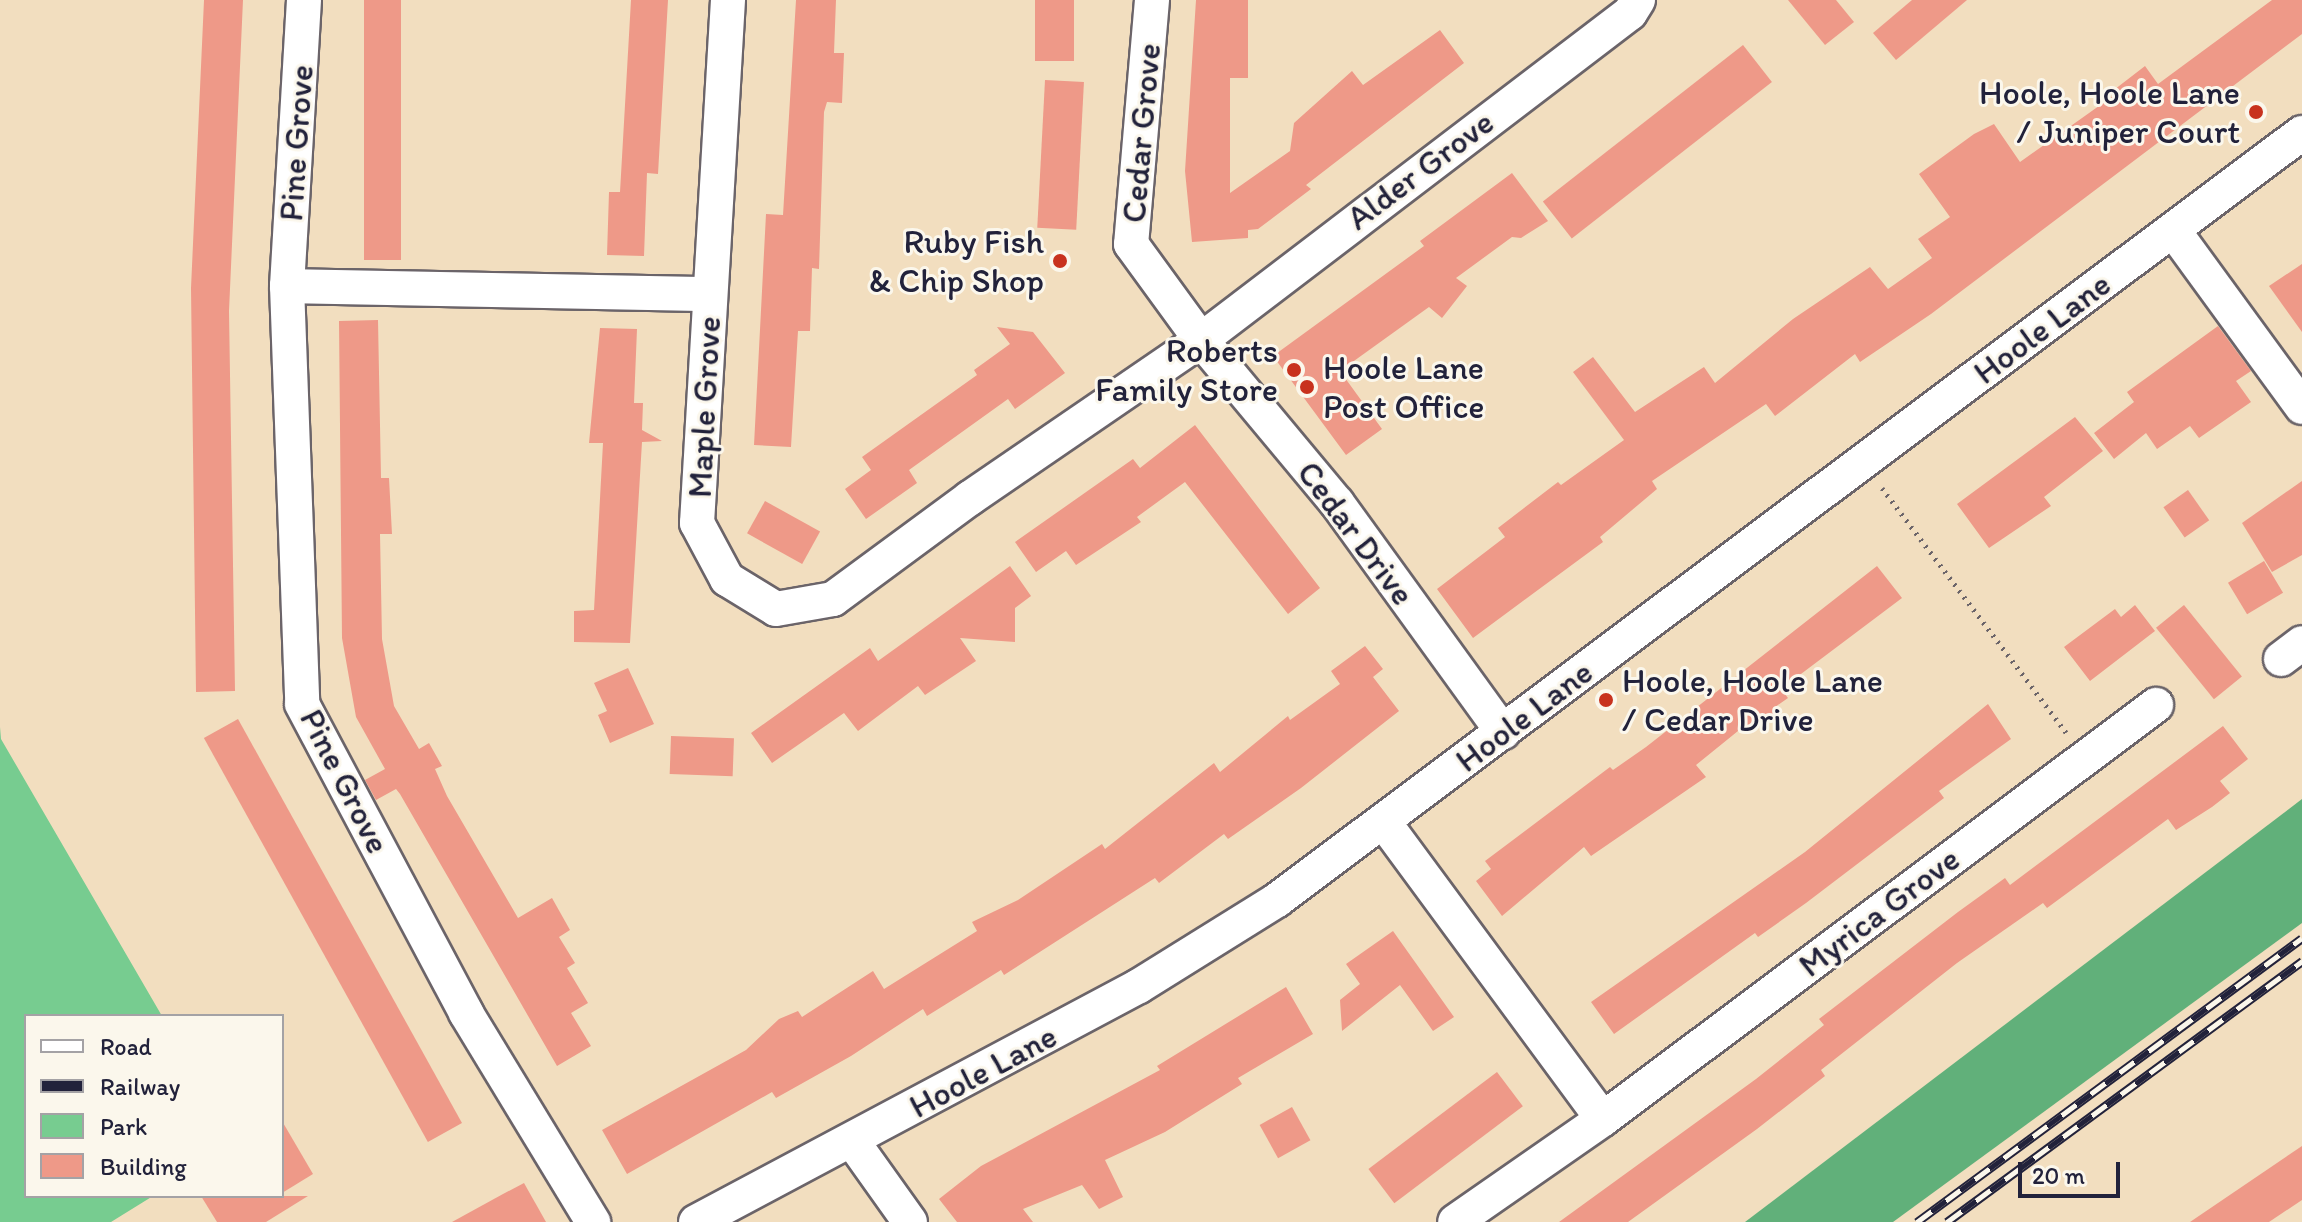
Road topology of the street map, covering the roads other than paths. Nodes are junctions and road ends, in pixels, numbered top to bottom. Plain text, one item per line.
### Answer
1 (304, 0) edge
2 (728, 0) edge
3 (1152, 0) edge
4 (1638, 0) edge
5 (2302, 133) edge
6 (2173, 230) junction
7 (287, 286) junction
8 (710, 294) junction
9 (1201, 340) junction
10 (2302, 407) edge
11 (2156, 705) dead end
12 (1503, 732) junction
13 (1383, 821) junction
14 (1603, 1119) junction
15 (853, 1142) junction
16 (593, 1222) edge
17 (696, 1222) edge
18 (910, 1222) edge
19 (1455, 1222) edge

1 - 7 street, Pine Grove
2 - 8 street, Maple Grove
3 - 9 street, Cedar Grove
4 - 9 street, Alder Grove
5 - 6 street, Hoole Lane
6 - 10 street
6 - 12 street, Hoole Lane
7 - 8 street
7 - 16 street, Pine Grove
8 - 9 street, Maple Grove
9 - 12 street, Cedar Drive
11 - 14 street, Myrica Grove
12 - 13 street, Hoole Lane
13 - 14 street
13 - 15 street, Hoole Lane
14 - 19 street, Myrica Grove
15 - 17 street, Hoole Lane
15 - 18 street

